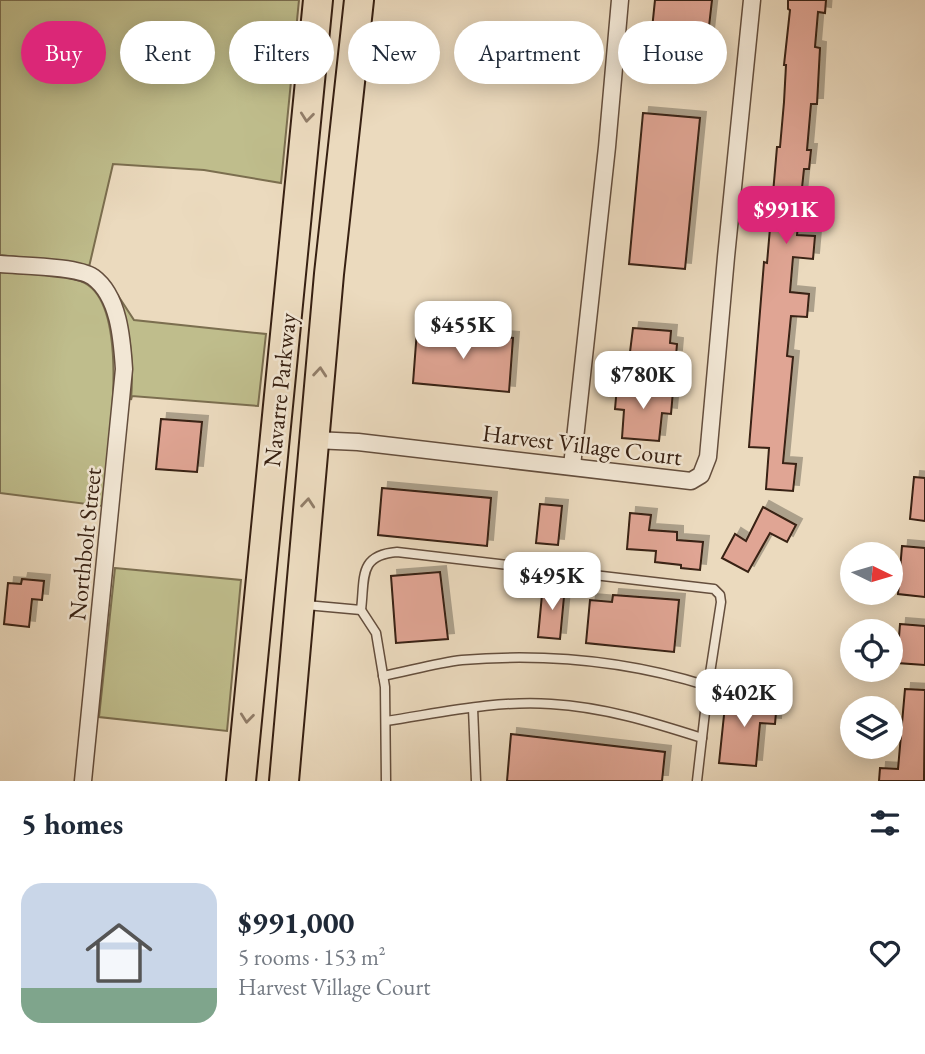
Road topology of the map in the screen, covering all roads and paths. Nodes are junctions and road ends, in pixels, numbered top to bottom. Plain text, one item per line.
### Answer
1 (318, 0) edge
2 (359, 0) edge
3 (620, 0) edge
4 (752, 0) edge
5 (0, 264) edge
6 (314, 440) junction
7 (572, 466) junction
8 (266, 532) junction
9 (299, 604) junction
10 (361, 610) junction
11 (258, 612) junction
12 (383, 676) junction
13 (292, 679) junction
14 (708, 686) junction
15 (472, 708) junction
16 (386, 721) junction
17 (702, 738) junction
18 (83, 781) edge
19 (241, 781) edge
20 (284, 781) edge
21 (386, 781) edge
22 (476, 781) edge
23 (697, 781) edge

1 -> 8 highway, Navarre Parkway
6 -> 2 highway, Navarre Parkway
3 - 7 street
4 - 7 street, Harvest Village Court
5 - 18 street, Northbolt Street
6 - 7 street, Harvest Village Court
9 -> 6 highway, Navarre Parkway
8 - 9 highway
8 - 11 highway, Navarre Parkway
9 - 10 lane
9 - 13 highway, Navarre Parkway
10 - 12 lane
10 - 14 lane
11 - 13 highway
11 -> 19 highway, Navarre Parkway
12 - 14 lane
12 - 16 lane
13 - 20 highway, Navarre Parkway
14 - 17 lane
15 - 16 lane
15 - 17 lane
15 - 22 lane
16 - 21 lane
17 - 23 lane

